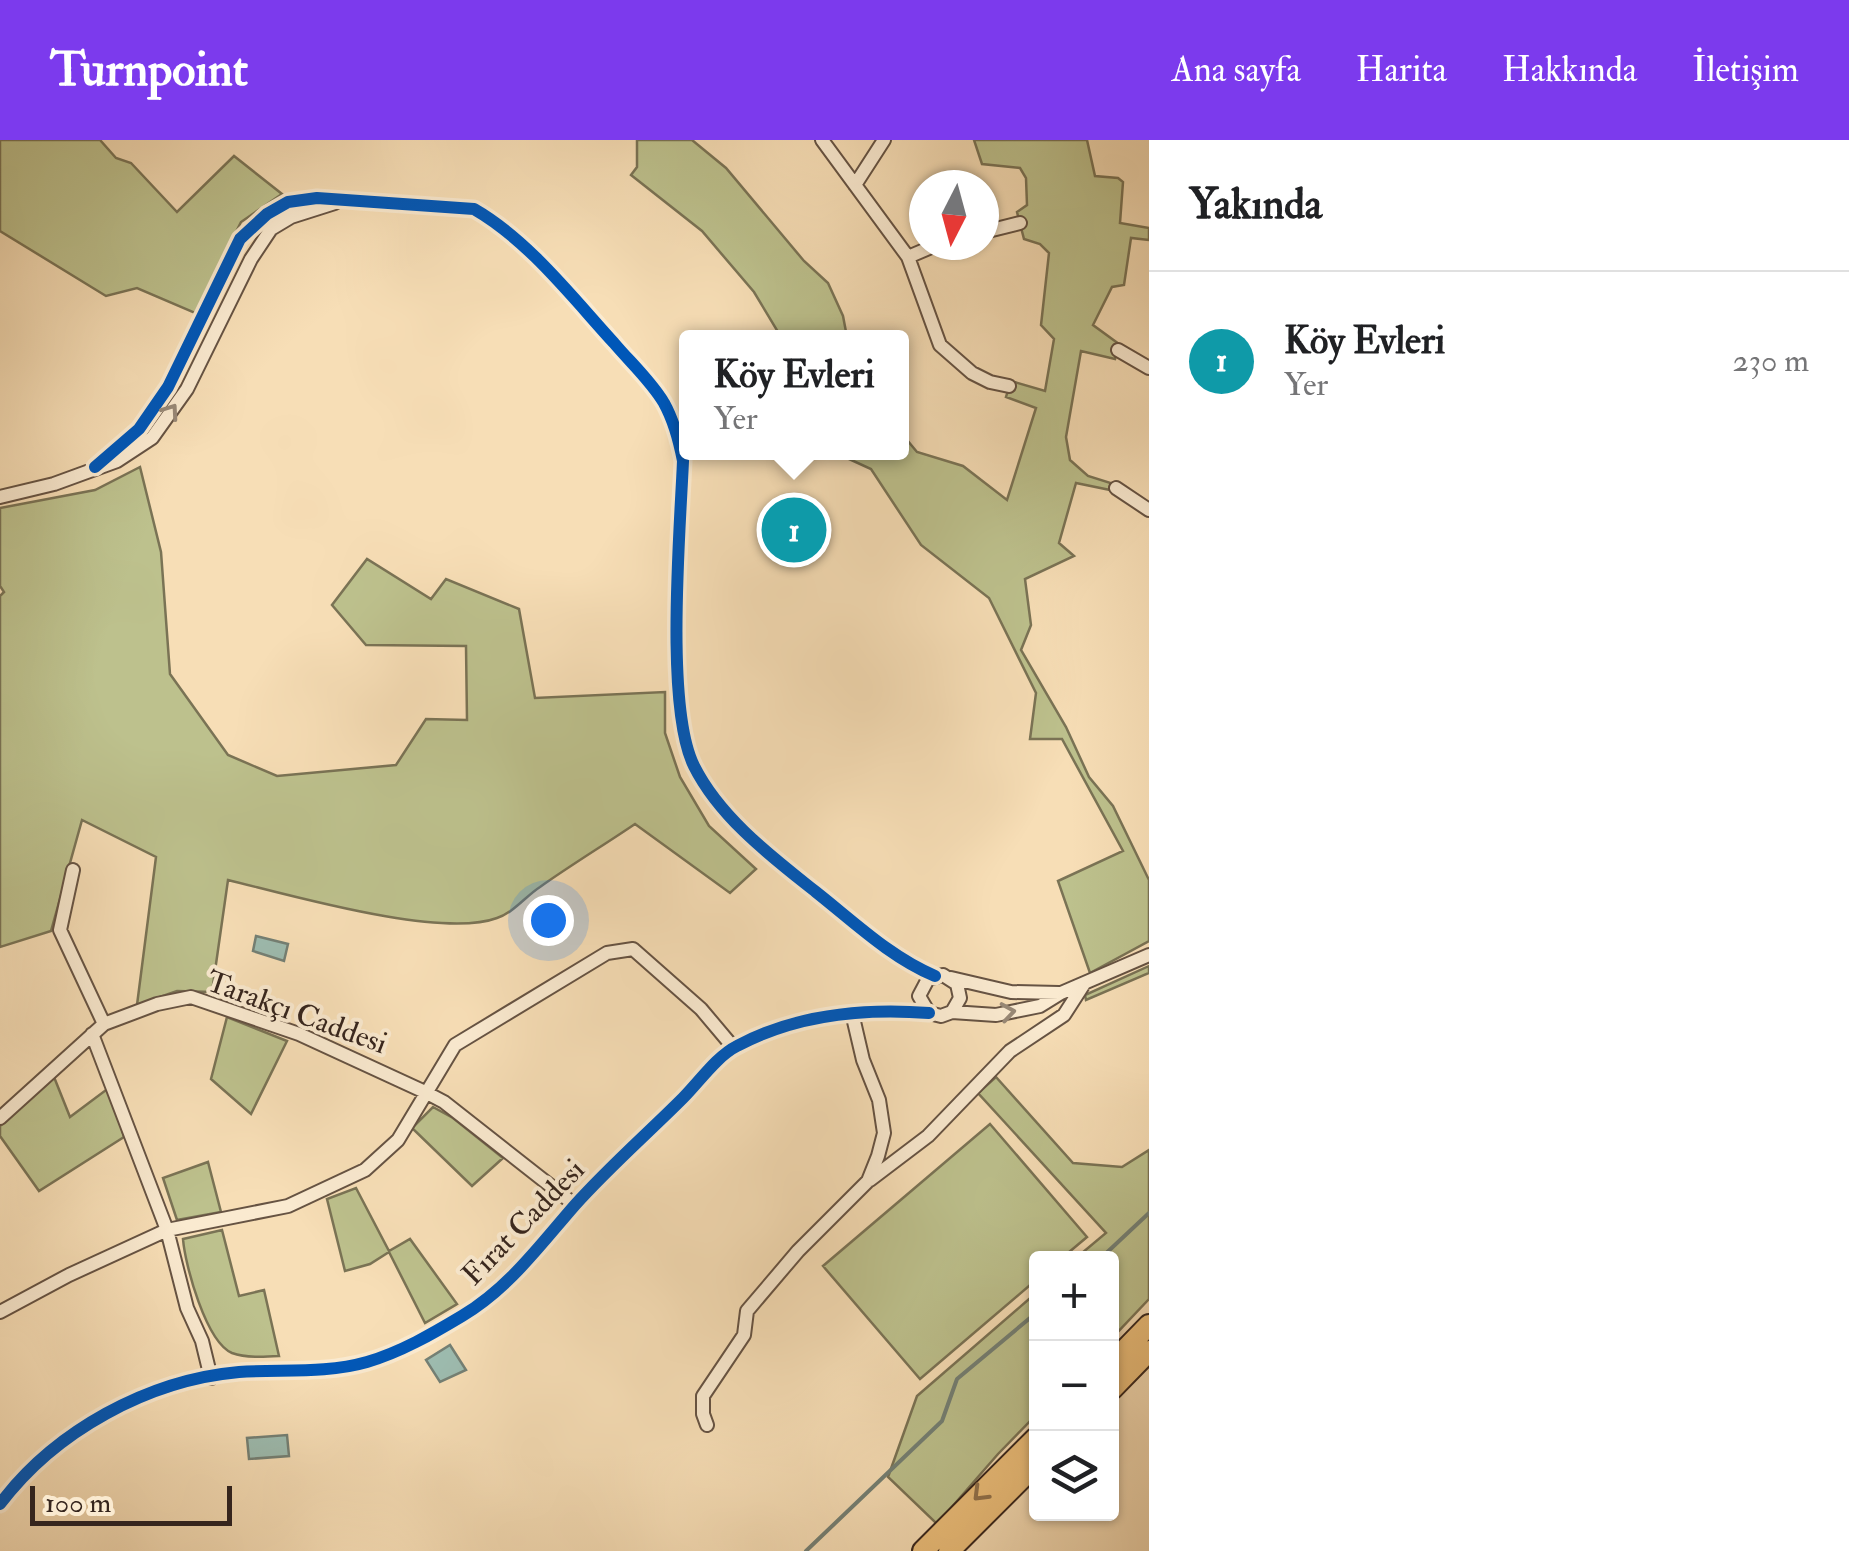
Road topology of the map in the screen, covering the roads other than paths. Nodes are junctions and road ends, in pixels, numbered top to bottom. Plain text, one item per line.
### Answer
1 (822, 140) edge
2 (884, 140) edge
3 (855, 185) junction
4 (342, 200) junction
5 (1020, 224) dead end
6 (999, 229) edge
7 (908, 258) joint
8 (1118, 350) dead end
9 (1149, 368) edge
10 (1010, 386) dead end
11 (679, 440) edge
12 (683, 460) edge
13 (96, 467) junction
14 (1116, 488) dead end
15 (0, 497) edge
16 (1149, 510) edge
17 (73, 870) dead end
18 (1149, 956) edge
19 (907, 964) junction
20 (934, 976) junction
21 (951, 978) junction
22 (1084, 984) junction
23 (1061, 993) junction
24 (920, 994) junction
25 (901, 1010) junction
26 (929, 1012) junction
27 (952, 1012) junction
28 (852, 1013) junction
29 (104, 1024) junction
30 (92, 1034) junction
31 (733, 1047) junction
32 (426, 1092) junction
33 (0, 1118) edge
34 (868, 1181) junction
35 (575, 1205) junction
36 (167, 1230) junction
37 (0, 1312) edge
38 (1149, 1325) edge
39 (1149, 1351) edge
40 (1119, 1356) edge
41 (211, 1378) junction
42 (1119, 1383) edge
43 (707, 1424) dead end
44 (1029, 1445) edge
45 (1029, 1471) edge
46 (0, 1504) edge
47 (923, 1551) edge
48 (950, 1551) edge

1 - 3 street
2 - 3 street
3 - 7 street
4 - 11 street
13 -> 4 street
4 - 13 street
5 - 6 street
7 - 10 street
8 - 9 street
12 - 19 street
13 - 15 street
14 - 16 street
17 - 29 street
18 - 22 street
19 - 20 street
19 - 24 street
20 - 21 street
20 - 24 street
21 - 23 street
21 - 27 street
22 - 23 street
22 - 34 street
27 -> 23 street
24 - 25 street
24 - 26 street
25 - 26 street, Fırat Caddesi
25 - 28 street, Fırat Caddesi
26 - 27 street
28 - 31 street, Fırat Caddesi
28 - 34 street
29 - 30 street, Tarakçı Caddesi
29 - 32 street, Tarakçı Caddesi
30 - 33 street, Tarakçı Caddesi
30 - 36 street
31 - 32 street
31 - 35 street, Fırat Caddesi
32 - 35 street, Tarakçı Caddesi
32 - 36 street
34 - 43 street
35 - 41 street, Fırat Caddesi
36 - 37 street
36 - 41 street
38 - 40 main road
39 - 42 main road
41 - 46 street, Fırat Caddesi
44 -> 47 main road
45 - 48 main road

